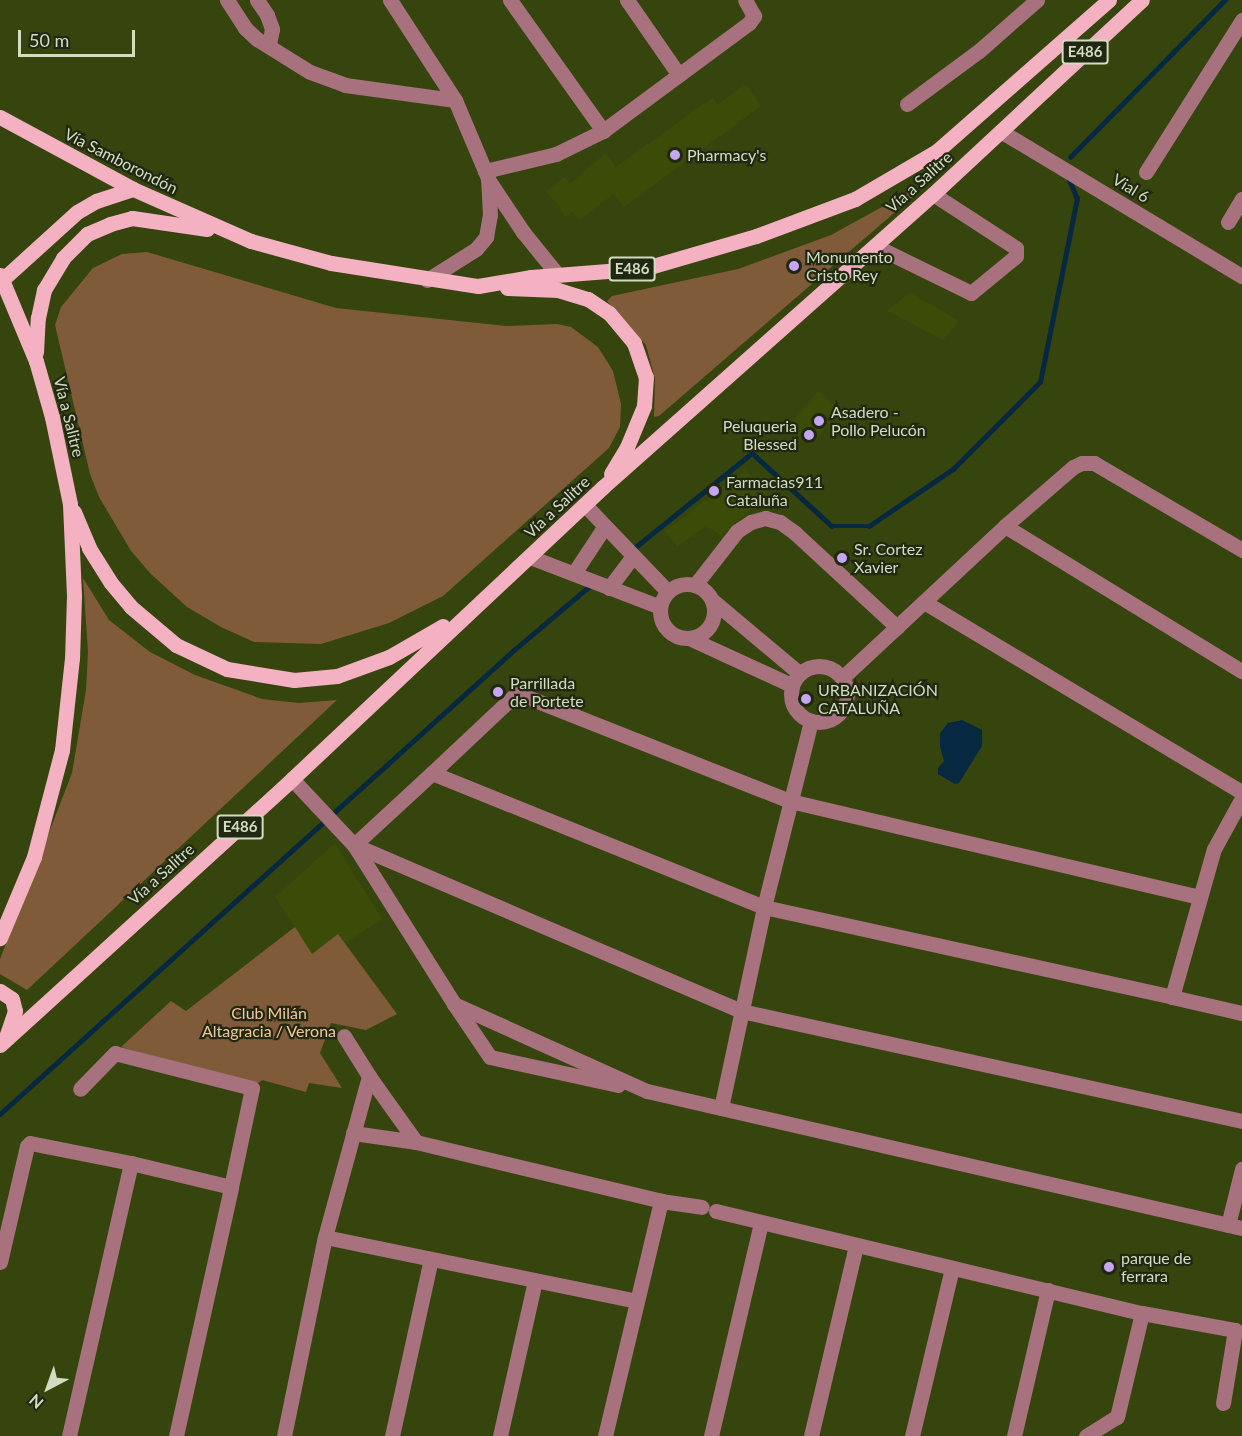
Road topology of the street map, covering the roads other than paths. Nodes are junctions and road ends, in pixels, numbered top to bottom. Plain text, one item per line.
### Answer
1 (227, 0) edge
2 (257, 0) edge
3 (390, 0) edge
4 (510, 0) edge
5 (627, 0) edge
6 (745, 0) edge
7 (1037, 0) edge
8 (1108, 0) edge
9 (1142, 0) edge
10 (1242, 20) edge
11 (269, 45) junction
12 (679, 75) junction
13 (455, 100) junction
14 (907, 104) dead end
15 (0, 117) edge
16 (603, 131) junction
17 (1002, 132) junction
18 (1146, 172) dead end
19 (486, 175) junction
20 (133, 189) junction
21 (933, 195) junction
22 (1242, 199) edge
23 (1228, 222) dead end
24 (228, 233) junction
25 (874, 246) junction
26 (557, 274) junction
27 (1242, 276) edge
28 (1, 277) edge
29 (427, 280) junction
30 (478, 286) junction
31 (36, 361) junction
32 (603, 487) junction
33 (70, 504) junction
34 (585, 505) junction
35 (605, 526) junction
36 (1005, 526) junction
37 (1242, 550) edge
38 (633, 556) junction
39 (530, 557) junction
40 (573, 573) junction
41 (695, 585) junction
42 (609, 588) junction
43 (668, 592) junction
44 (712, 600) junction
45 (924, 602) junction
46 (475, 605) junction
47 (660, 607) junction
48 (897, 627) junction
49 (689, 638) junction
50 (1242, 671) edge
51 (842, 678) junction
52 (795, 679) junction
53 (811, 721) junction
54 (432, 773) junction
55 (292, 779) junction
56 (1242, 792) edge
57 (1242, 798) edge
58 (790, 801) junction
59 (354, 845) junction
60 (1199, 897) junction
61 (764, 907) junction
62 (0, 938) edge
63 (0, 990) edge
64 (1172, 997) junction
65 (453, 1004) junction
66 (741, 1011) junction
67 (1242, 1013) edge
68 (344, 1036) dead end
69 (2, 1044) edge
70 (369, 1076) junction
71 (80, 1089) dead end
72 (647, 1091) junction
73 (721, 1108) junction
74 (1242, 1121) edge
75 (353, 1133) junction
76 (416, 1142) junction
77 (131, 1163) junction
78 (1242, 1169) edge
79 (231, 1187) junction
80 (661, 1201) junction
81 (760, 1223) junction
82 (1235, 1226) edge
83 (326, 1237) junction
84 (856, 1245) junction
85 (431, 1259) junction
86 (0, 1262) edge
87 (952, 1268) junction
88 (535, 1281) junction
89 (1048, 1290) junction
90 (637, 1301) junction
91 (1142, 1312) junction
92 (1223, 1403) dead end
93 (69, 1436) edge
94 (176, 1436) edge
95 (284, 1436) edge
96 (392, 1436) edge
97 (500, 1436) edge
98 (605, 1436) edge
99 (711, 1436) edge
100 (811, 1436) edge
101 (912, 1436) edge
102 (1014, 1436) edge
103 (1086, 1436) edge

1 - 11 street
2 - 11 street
3 - 13 street
4 - 16 street
5 - 12 street
6 - 12 street
7 - 14 street
8 - 26 main road, Vía a Salitre / E486
9 - 17 main road, Vía a Salitre / E486
10 - 18 street
11 - 13 street
12 - 16 street
13 - 19 street
15 - 20 main road, Vía Samborondón
16 - 19 street
17 - 21 main road, Vía a Salitre / E486
17 - 27 street, Vial 6
19 - 26 street
19 - 29 street
20 - 24 main road, Vía Samborondón
20 - 28 main road
21 - 25 main road, Vía a Salitre / E486
21 - 25 street
22 - 23 street
24 - 29 main road, Vía a Salitre / E486
24 - 31 main road
25 - 32 main road, Vía a Salitre / E486
26 - 30 main road, Vía a Salitre / E486
28 - 31 main road
29 - 30 main road, Vía a Salitre / E486
30 - 32 main road
31 - 33 main road, Vía a Salitre
32 - 34 main road, Vía a Salitre / E486
33 - 46 main road
33 - 62 main road, Vía a Salitre
34 - 35 street
34 - 39 main road, Vía a Salitre / E486
35 - 38 street
35 - 40 street
36 - 37 street
36 - 45 street
36 - 50 street
38 - 42 street
38 - 43 street
39 - 40 street
39 - 46 main road, Vía a Salitre / E486
40 - 42 street
41 - 43 street
41 - 44 street
41 - 48 street
42 - 47 street
43 - 47 street
44 - 49 street
44 - 52 street
45 - 48 street
45 - 56 street
46 - 55 main road, Vía a Salitre / E486
47 - 49 street
48 - 51 street
49 - 52 street
51 - 52 street
51 - 53 street
52 - 53 street
53 - 58 street
54 - 58 street
54 - 59 street
54 - 61 street
55 - 59 street
55 - 69 main road, Vía a Salitre / E486
57 - 60 street
58 - 60 street
58 - 61 street
59 - 65 street
59 - 66 street
60 - 64 street
61 - 64 street
61 - 66 street
63 - 69 main road
64 - 67 street
65 - 72 street
65 - 72 street
66 - 73 street
66 - 74 street
68 - 70 street
70 - 75 street
70 - 76 street
71 - 79 street
72 - 73 street
73 - 82 street
75 - 76 street
75 - 83 street
76 - 80 street
77 - 79 street
77 - 86 street
77 - 93 street
78 - 82 street
79 - 94 street
80 - 81 street
80 - 90 street
81 - 84 street
81 - 99 street
83 - 85 street
83 - 95 street
84 - 87 street
84 - 100 street
85 - 88 street
85 - 96 street
87 - 89 street
87 - 101 street
88 - 90 street
88 - 97 street
89 - 91 street
89 - 102 street
90 - 98 street
91 - 92 street
91 - 103 street

